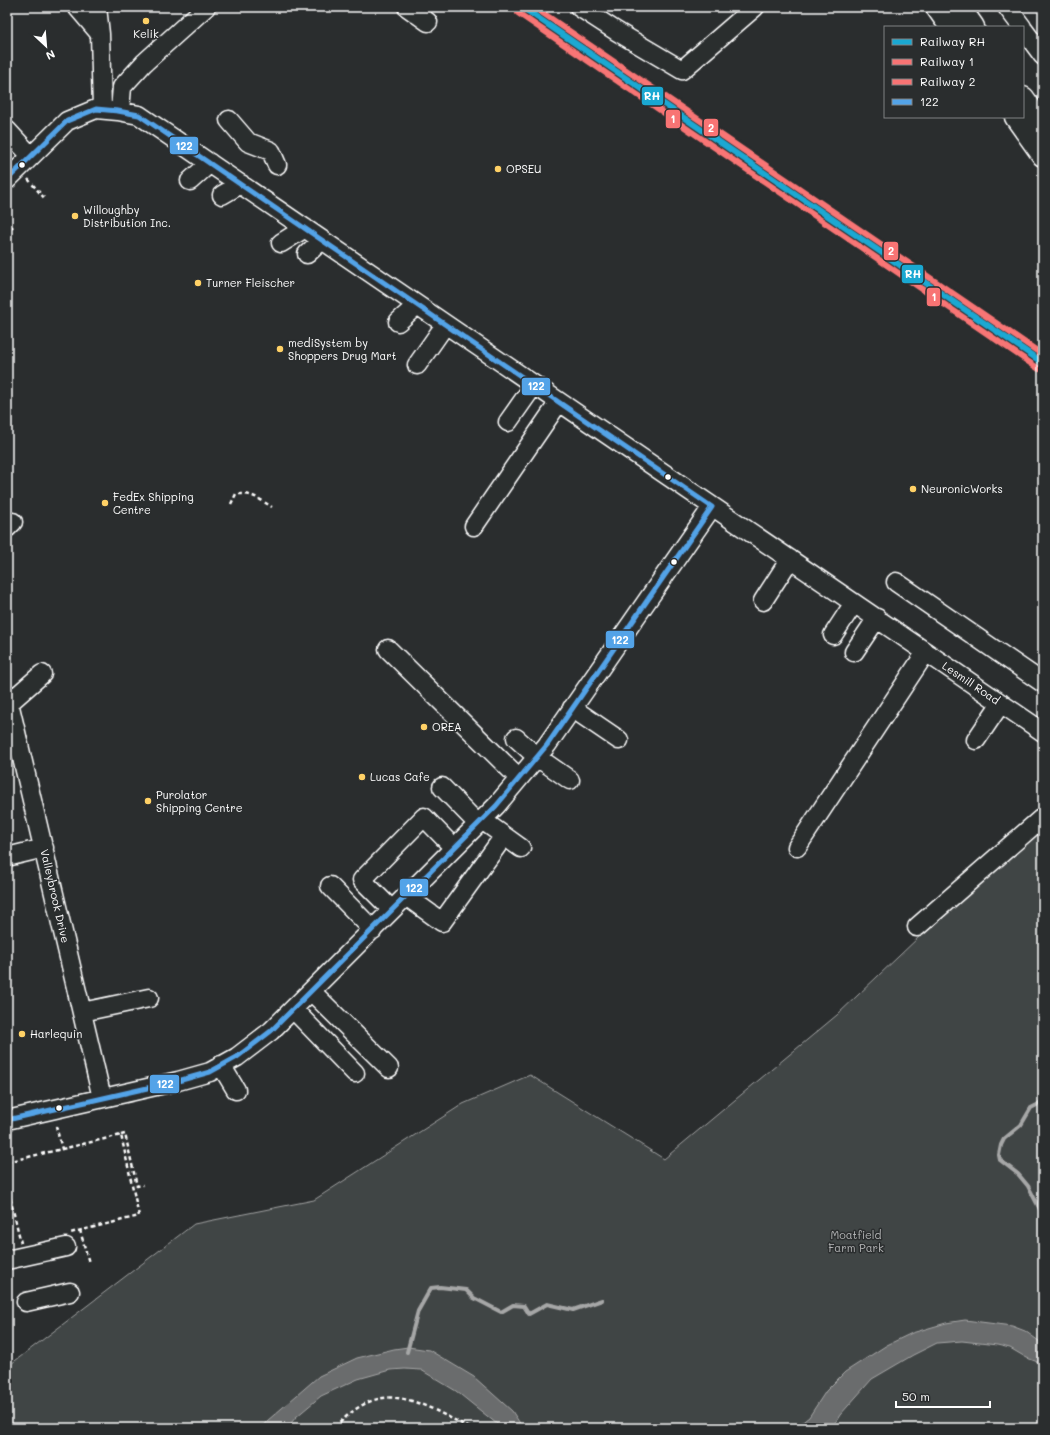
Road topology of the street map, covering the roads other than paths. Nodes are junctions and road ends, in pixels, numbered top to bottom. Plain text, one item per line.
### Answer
1 (77, 7) edge
2 (96, 7) edge
3 (206, 7) edge
4 (407, 7) edge
5 (579, 7) edge
6 (755, 7) edge
7 (936, 7) edge
8 (959, 7) edge
9 (1007, 7) edge
10 (428, 22) dead end
11 (950, 26) edge
12 (972, 26) edge
13 (1021, 26) edge
14 (1024, 31) edge
15 (100, 34) junction
16 (1043, 56) edge
17 (101, 91) junction
18 (122, 93) junction
19 (1024, 99) edge
20 (102, 109) junction
21 (120, 111) junction
22 (1017, 118) edge
23 (229, 120) dead end
24 (1043, 126) edge
25 (7, 130) edge
26 (1043, 155) edge
27 (31, 156) junction
28 (210, 163) junction
29 (278, 165) dead end
30 (7, 180) edge
31 (190, 181) dead end
32 (241, 184) junction
33 (222, 195) dead end
34 (305, 228) junction
35 (322, 240) junction
36 (281, 243) dead end
37 (307, 254) dead end
38 (417, 305) junction
39 (398, 322) dead end
40 (445, 325) junction
41 (417, 365) dead end
42 (534, 385) junction
43 (559, 402) junction
44 (508, 422) dead end
45 (712, 507) junction
46 (474, 526) dead end
47 (790, 559) junction
48 (896, 582) dead end
49 (763, 601) dead end
50 (854, 603) junction
51 (877, 618) junction
52 (833, 635) dead end
53 (388, 649) dead end
54 (854, 652) dead end
55 (926, 652) junction
56 (42, 674) dead end
57 (1043, 683) edge
58 (8, 699) edge
59 (1001, 703) junction
60 (572, 708) junction
61 (1043, 732) edge
62 (516, 738) dead end
63 (619, 740) dead end
64 (976, 740) dead end
65 (14, 757) edge
66 (537, 757) junction
67 (519, 778) junction
68 (570, 780) dead end
69 (442, 787) dead end
70 (1043, 817) edge
71 (480, 822) junction
72 (504, 836) junction
73 (798, 847) dead end
74 (44, 848) junction
75 (454, 848) junction
76 (521, 848) dead end
77 (7, 857) edge
78 (330, 886) dead end
79 (406, 896) junction
80 (392, 910) junction
81 (917, 927) dead end
82 (373, 930) junction
83 (312, 991) junction
84 (149, 998) dead end
85 (293, 1009) junction
86 (82, 1012) junction
87 (221, 1066) junction
88 (389, 1068) dead end
89 (355, 1073) dead end
90 (236, 1090) dead end
91 (102, 1098) junction
92 (7, 1120) edge
93 (66, 1240) road end
94 (7, 1260) edge
95 (70, 1292) dead end
96 (26, 1302) dead end

1 - 15 street
2 - 15 street
3 - 18 street
4 - 10 street
5 - 6 street
7 - 11 main road
8 - 12 main road
9 - 13 street
14 - 16 street
15 - 17 street
17 - 18 street
17 - 20 street
18 - 21 street
19 - 24 main road
20 - 21 street, Lesmill Road
20 - 27 street, Lesmill Road
21 - 28 street, Lesmill Road
22 - 26 main road
23 - 29 street
25 - 27 street
27 - 30 street, Lesmill Road
28 - 31 street
28 - 32 street, Lesmill Road
32 - 33 street
32 - 34 street, Lesmill Road
34 - 35 street, Lesmill Road
34 - 36 street
35 - 37 street
35 - 38 street, Lesmill Road
38 - 39 street
38 - 40 street, Lesmill Road
40 - 41 street
40 - 42 street, Lesmill Road
42 - 43 street, Lesmill Road
42 - 44 street
43 - 45 street, Lesmill Road
43 - 46 street
45 - 47 street, Lesmill Road
45 - 60 street
47 - 49 street
47 - 50 street, Lesmill Road
48 - 57 street
50 - 51 street, Lesmill Road
50 - 52 street
51 - 54 street
51 - 55 street, Lesmill Road
53 - 67 street
55 - 59 street, Lesmill Road
55 - 73 street
56 - 58 street
58 - 65 street, Valleybrook Drive
59 - 61 street, Lesmill Road
59 - 64 street
60 - 63 street
60 - 66 street
62 - 66 street
65 - 74 street, Valleybrook Drive
66 - 67 street
66 - 68 street
67 - 71 street
69 - 71 street
70 - 81 street
71 - 72 street
71 - 75 street
72 - 76 street
72 - 79 street
74 - 77 street
74 - 86 street, Valleybrook Drive
75 - 79 street
75 - 80 street
78 - 82 street
79 - 80 street
80 - 82 street
82 - 83 street
83 - 85 street
83 - 88 street
84 - 86 street
85 - 87 street
85 - 89 street
86 - 91 street, Valleybrook Drive
87 - 90 street
87 - 91 street
91 - 92 street
93 - 94 street
95 - 96 street

